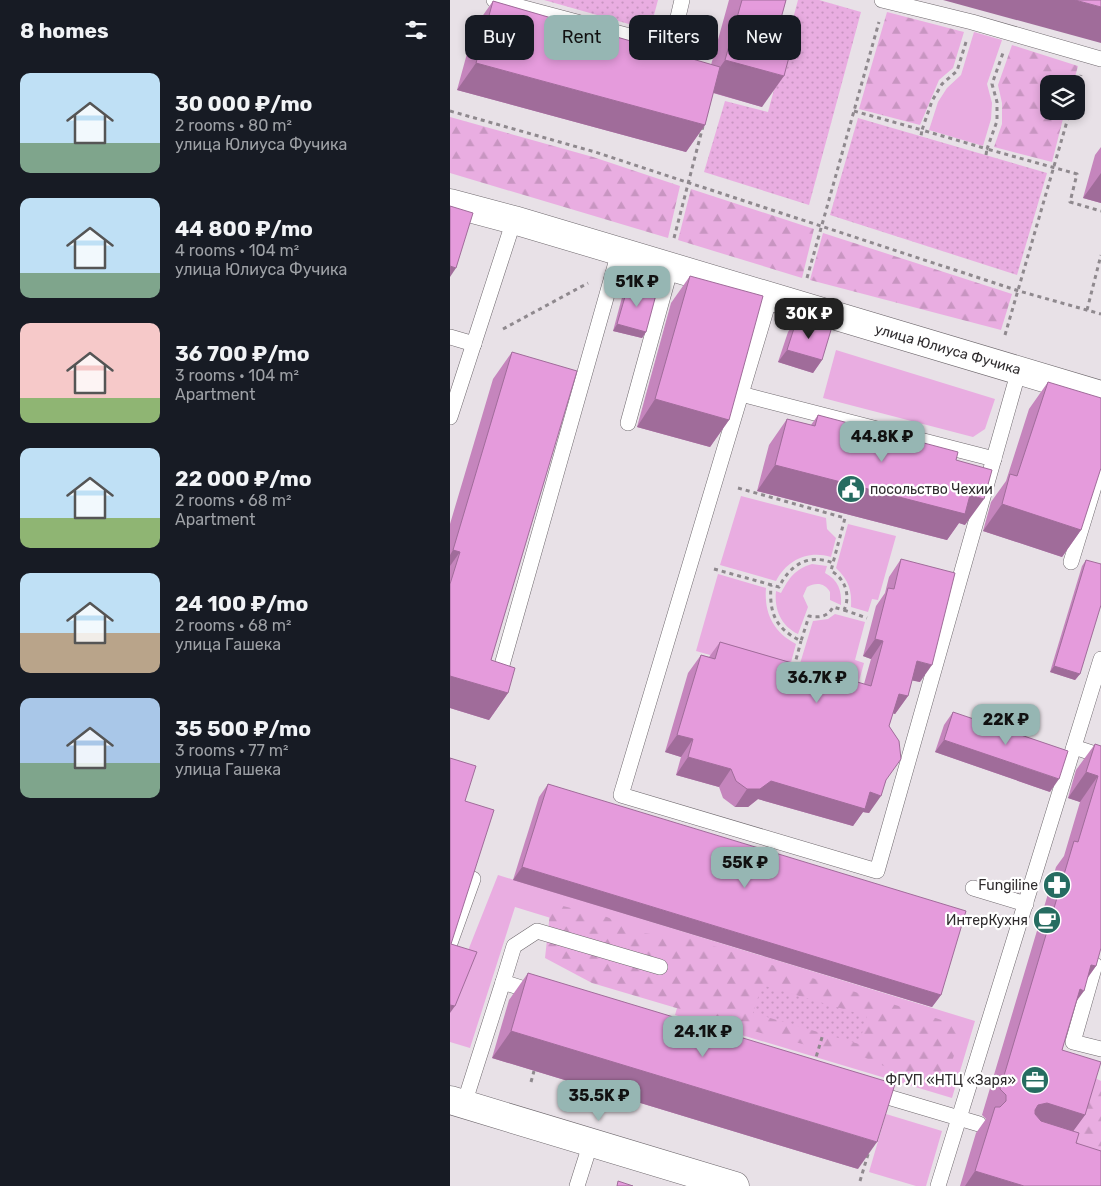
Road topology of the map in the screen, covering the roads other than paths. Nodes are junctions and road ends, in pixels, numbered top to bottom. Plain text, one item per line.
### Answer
1 (494, 0) edge
2 (682, 0) edge
3 (884, 0) edge
4 (1101, 59) edge
5 (450, 203) edge
6 (514, 220) junction
7 (672, 255) junction
8 (616, 260) junction
9 (770, 297) junction
10 (450, 337) edge
11 (474, 344) junction
12 (1019, 370) junction
13 (741, 394) junction
14 (1101, 395) edge
15 (450, 417) edge
16 (628, 423) dead end
17 (994, 459) junction
18 (1101, 464) edge
19 (1071, 562) dead end
20 (1101, 659) edge
21 (502, 665) edge
22 (1094, 706) edge
23 (1074, 747) junction
24 (1101, 756) edge
25 (473, 879) edge
26 (973, 888) dead end
27 (1026, 904) junction
28 (450, 943) edge
29 (1096, 965) edge
30 (660, 967) dead end
31 (503, 982) junction
32 (550, 996) edge
33 (1101, 1049) edge
34 (859, 1088) edge
35 (457, 1102) edge
36 (960, 1118) junction
37 (979, 1124) dead end
38 (591, 1142) junction
39 (673, 1177) edge
40 (577, 1186) edge
41 (735, 1186) edge
42 (938, 1186) edge

1 - 2 lane
3 - 4 lane
5 - 6 street, улица Юлиуса Фучика
6 - 8 street, улица Юлиуса Фучика
6 - 11 lane
7 - 8 street, улица Юлиуса Фучика
7 - 9 street, улица Юлиуса Фучика
7 - 16 lane
8 - 21 lane
9 - 12 street, улица Юлиуса Фучика
9 - 13 lane
10 - 11 lane
11 - 15 lane
12 - 14 street, улица Юлиуса Фучика
12 - 17 lane
13 - 17 lane
13 - 17 lane
18 - 19 lane
20 - 22 lane
22 - 23 lane
23 - 24 lane
23 - 27 lane
25 - 28 lane
26 - 27 lane
27 - 36 lane
29 - 33 lane
30 - 31 lane
31 - 32 lane
31 - 35 lane
34 - 36 lane
35 - 38 street
36 - 37 lane
36 - 42 lane
38 - 39 street
38 - 40 lane
39 - 41 street

